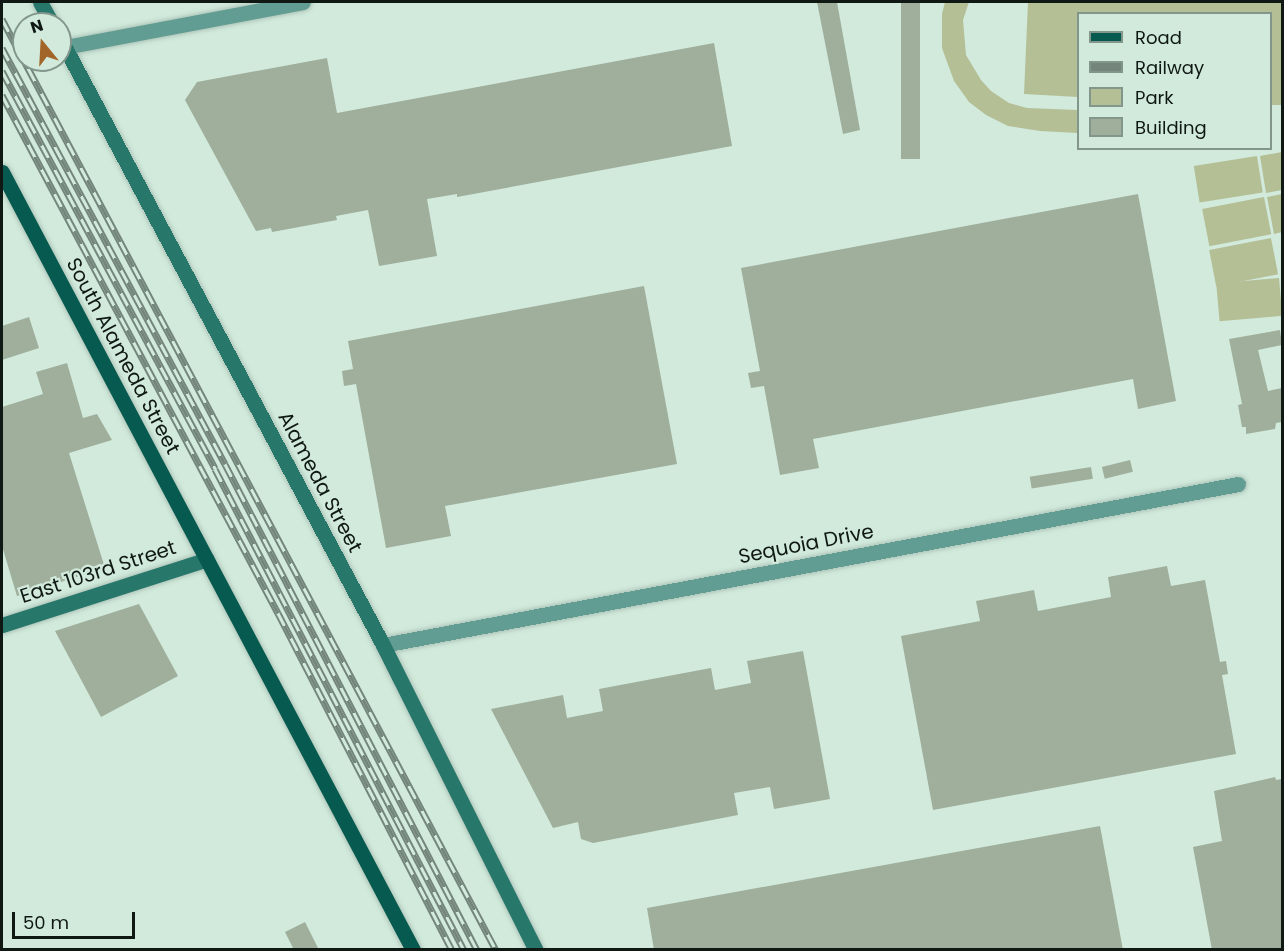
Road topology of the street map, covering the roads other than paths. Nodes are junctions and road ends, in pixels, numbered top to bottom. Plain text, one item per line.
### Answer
1 (303, 2) edge
2 (72, 40) edge
3 (72, 59) edge
4 (2, 172) edge
5 (1238, 484) dead end
6 (207, 559) junction
7 (2, 625) edge
8 (383, 645) junction
9 (413, 950) edge
10 (536, 950) edge

1 - 2 street
3 - 8 street, Alameda Street
4 - 6 main road, South Alameda Street
5 - 8 street, Sequoia Drive
6 - 7 street, East 103rd Street
6 - 9 main road
8 - 10 street, Alameda Street

